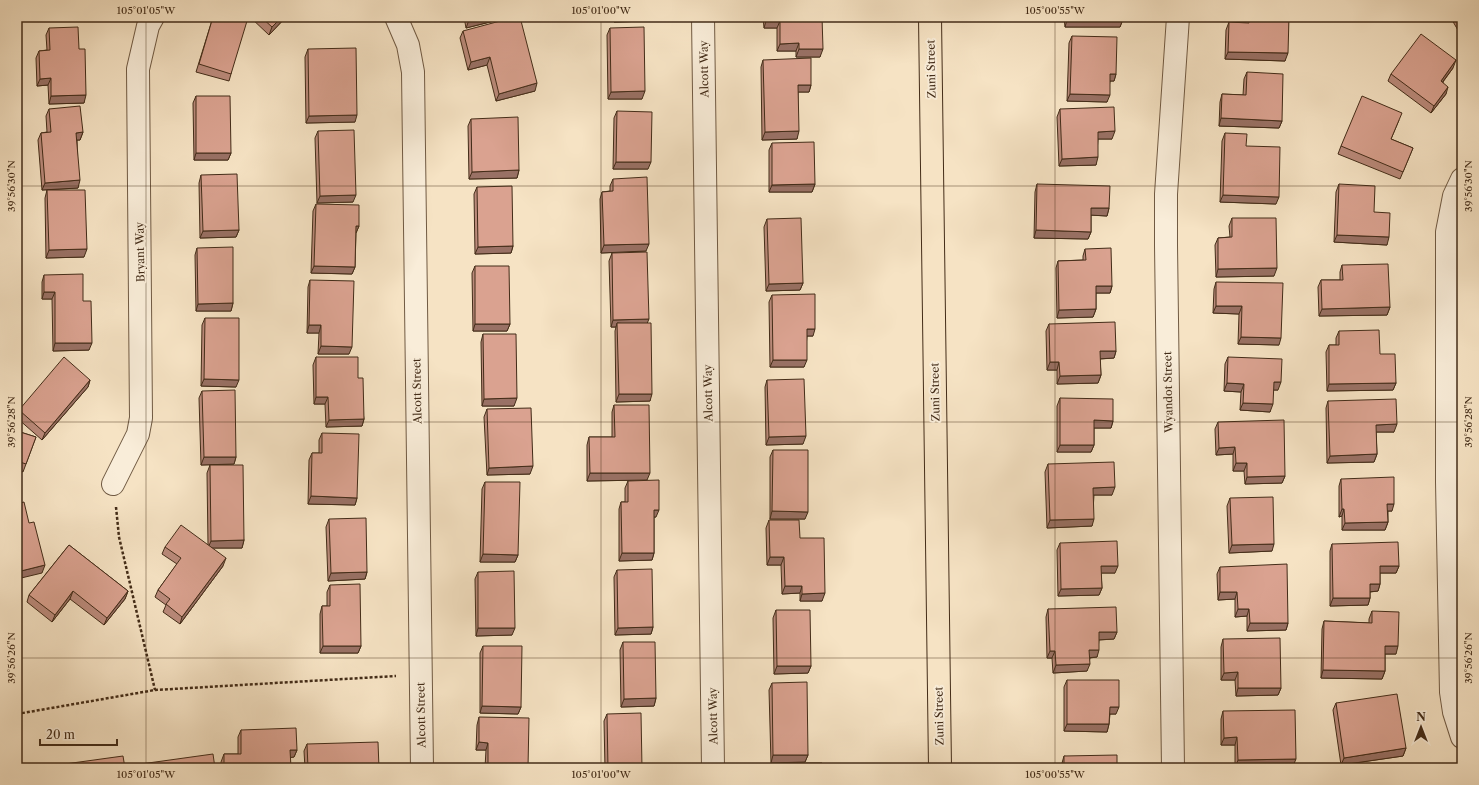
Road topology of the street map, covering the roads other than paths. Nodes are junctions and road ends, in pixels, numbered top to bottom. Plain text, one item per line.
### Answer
1 (153, 17) edge
2 (396, 17) edge
3 (703, 17) edge
4 (930, 17) edge
5 (1178, 17) edge
6 (1462, 179) edge
7 (113, 484) road end
8 (1462, 737) edge
9 (422, 768) edge
10 (713, 768) edge
11 (940, 768) edge
12 (1173, 768) edge

1 - 7 street, Bryant Way
2 - 9 street, Alcott Street
3 - 10 street, Alcott Way
4 - 11 main road, Zuni Street
5 - 12 street, Wyandot Street
6 - 8 street

